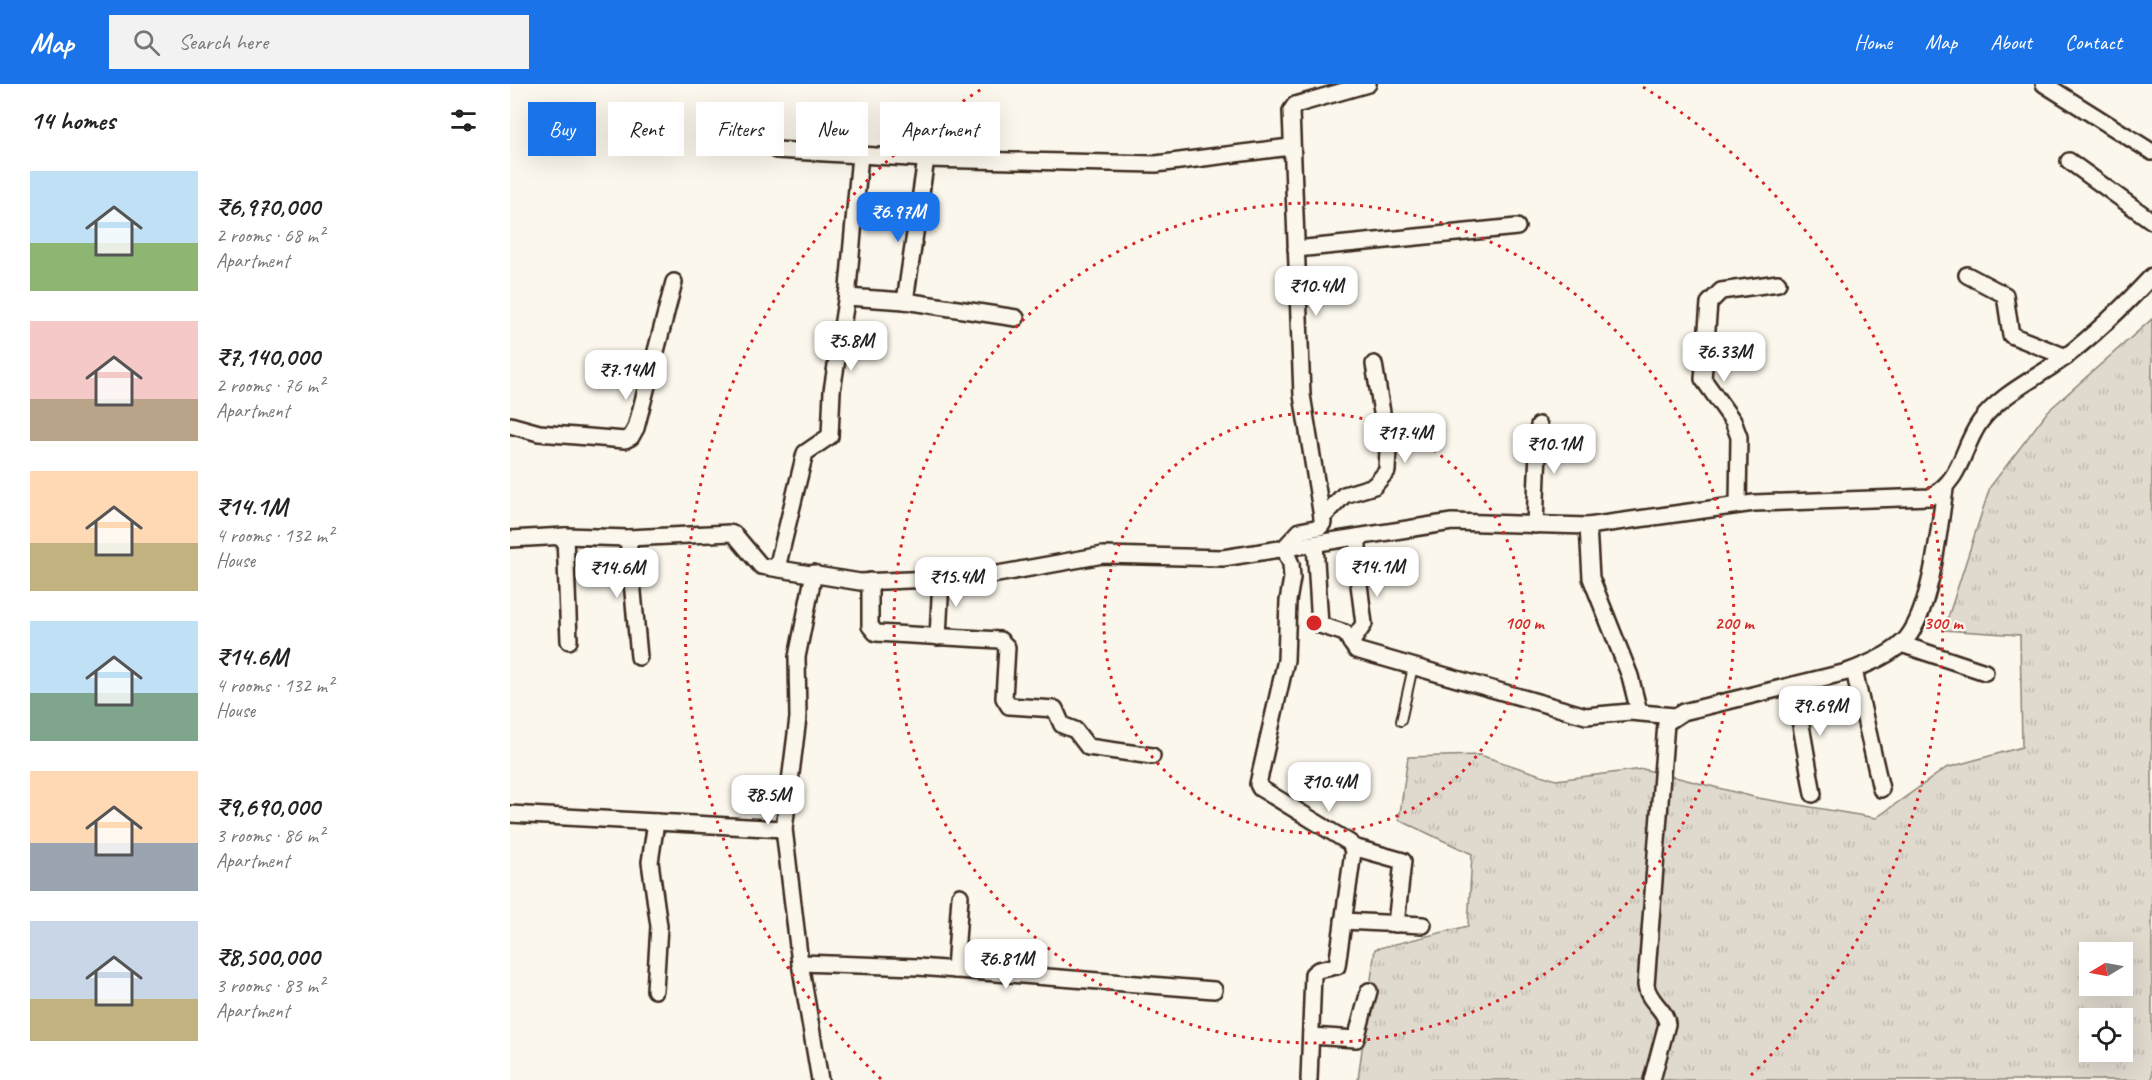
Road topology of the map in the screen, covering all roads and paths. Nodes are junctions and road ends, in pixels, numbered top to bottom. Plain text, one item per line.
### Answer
1 (1368, 84) edge
2 (2044, 84) edge
3 (1290, 147) junction
4 (2152, 152) edge
5 (868, 155) edge
6 (860, 156) edge
7 (926, 159) junction
8 (2069, 161) dead end
9 (2152, 220) edge
10 (1517, 227) dead end
11 (1296, 249) junction
12 (1967, 275) dead end
13 (2152, 276) edge
14 (674, 282) dead end
15 (1778, 283) dead end
16 (847, 297) junction
17 (905, 301) junction
18 (1016, 318) dead end
19 (2066, 357) junction
20 (1374, 364) dead end
21 (510, 425) edge
22 (1539, 425) dead end
23 (1945, 489) junction
24 (1738, 505) junction
25 (1322, 518) junction
26 (1535, 525) junction
27 (1588, 526) junction
28 (565, 536) junction
29 (1358, 537) junction
30 (628, 538) junction
31 (510, 539) edge
32 (1315, 543) junction
33 (1284, 548) junction
34 (777, 568) junction
35 (814, 573) junction
36 (941, 579) junction
37 (870, 582) junction
38 (938, 637) junction
39 (568, 641) dead end
40 (1351, 643) junction
41 (1901, 644) junction
42 (639, 657) dead end
43 (1413, 667) junction
44 (1854, 670) junction
45 (1985, 672) dead end
46 (1794, 685) junction
47 (1639, 712) junction
48 (1674, 716) junction
49 (1401, 721) dead end
50 (1152, 756) dead end
51 (1881, 789) dead end
52 (1813, 794) dead end
53 (510, 814) edge
54 (656, 822) junction
55 (784, 830) junction
56 (1353, 847) junction
57 (960, 896) dead end
58 (1344, 921) junction
59 (1396, 924) junction
60 (1424, 925) dead end
61 (800, 963) junction
62 (955, 970) junction
63 (655, 990) dead end
64 (1214, 990) dead end
65 (1369, 991) dead end
66 (1311, 1036) junction
67 (820, 1080) edge
68 (1309, 1080) edge
69 (1652, 1080) edge

1 - 3 street
2 - 4 street
3 - 7 street
3 - 11 street
5 - 7 street
6 - 16 street
7 - 17 street
8 - 9 street
10 - 11 street
11 - 25 street
12 - 19 street
13 - 19 street
14 - 21 street
15 - 24 street
16 - 17 street
16 - 34 street
17 - 18 street
19 - 23 street
20 - 25 street
22 - 26 street
23 - 24 street
23 - 41 street
24 - 27 street
25 - 33 street
26 - 27 street
26 - 29 street
27 - 47 street
28 - 30 street
28 - 31 street
28 - 39 street
29 - 32 street
29 - 40 street
30 - 34 street
30 - 42 street
32 - 33 street
32 - 40 street
33 - 36 street
33 - 56 street
34 - 35 street
35 - 37 street
35 - 55 street
36 - 37 street
36 - 38 street
37 - 38 street
38 - 50 street
40 - 43 street
41 - 44 street
41 - 45 street
43 - 47 street
43 - 49 lane
44 - 46 street
44 - 51 street
46 - 48 street
46 - 52 street
47 - 48 street
48 - 69 street
53 - 54 street
54 - 55 street
54 - 63 street
55 - 61 street
56 - 58 street
56 - 59 street
57 - 62 street
58 - 59 street
58 - 66 street
59 - 60 street
61 - 62 street
61 - 67 street
62 - 64 street
65 - 66 street
66 - 68 street

